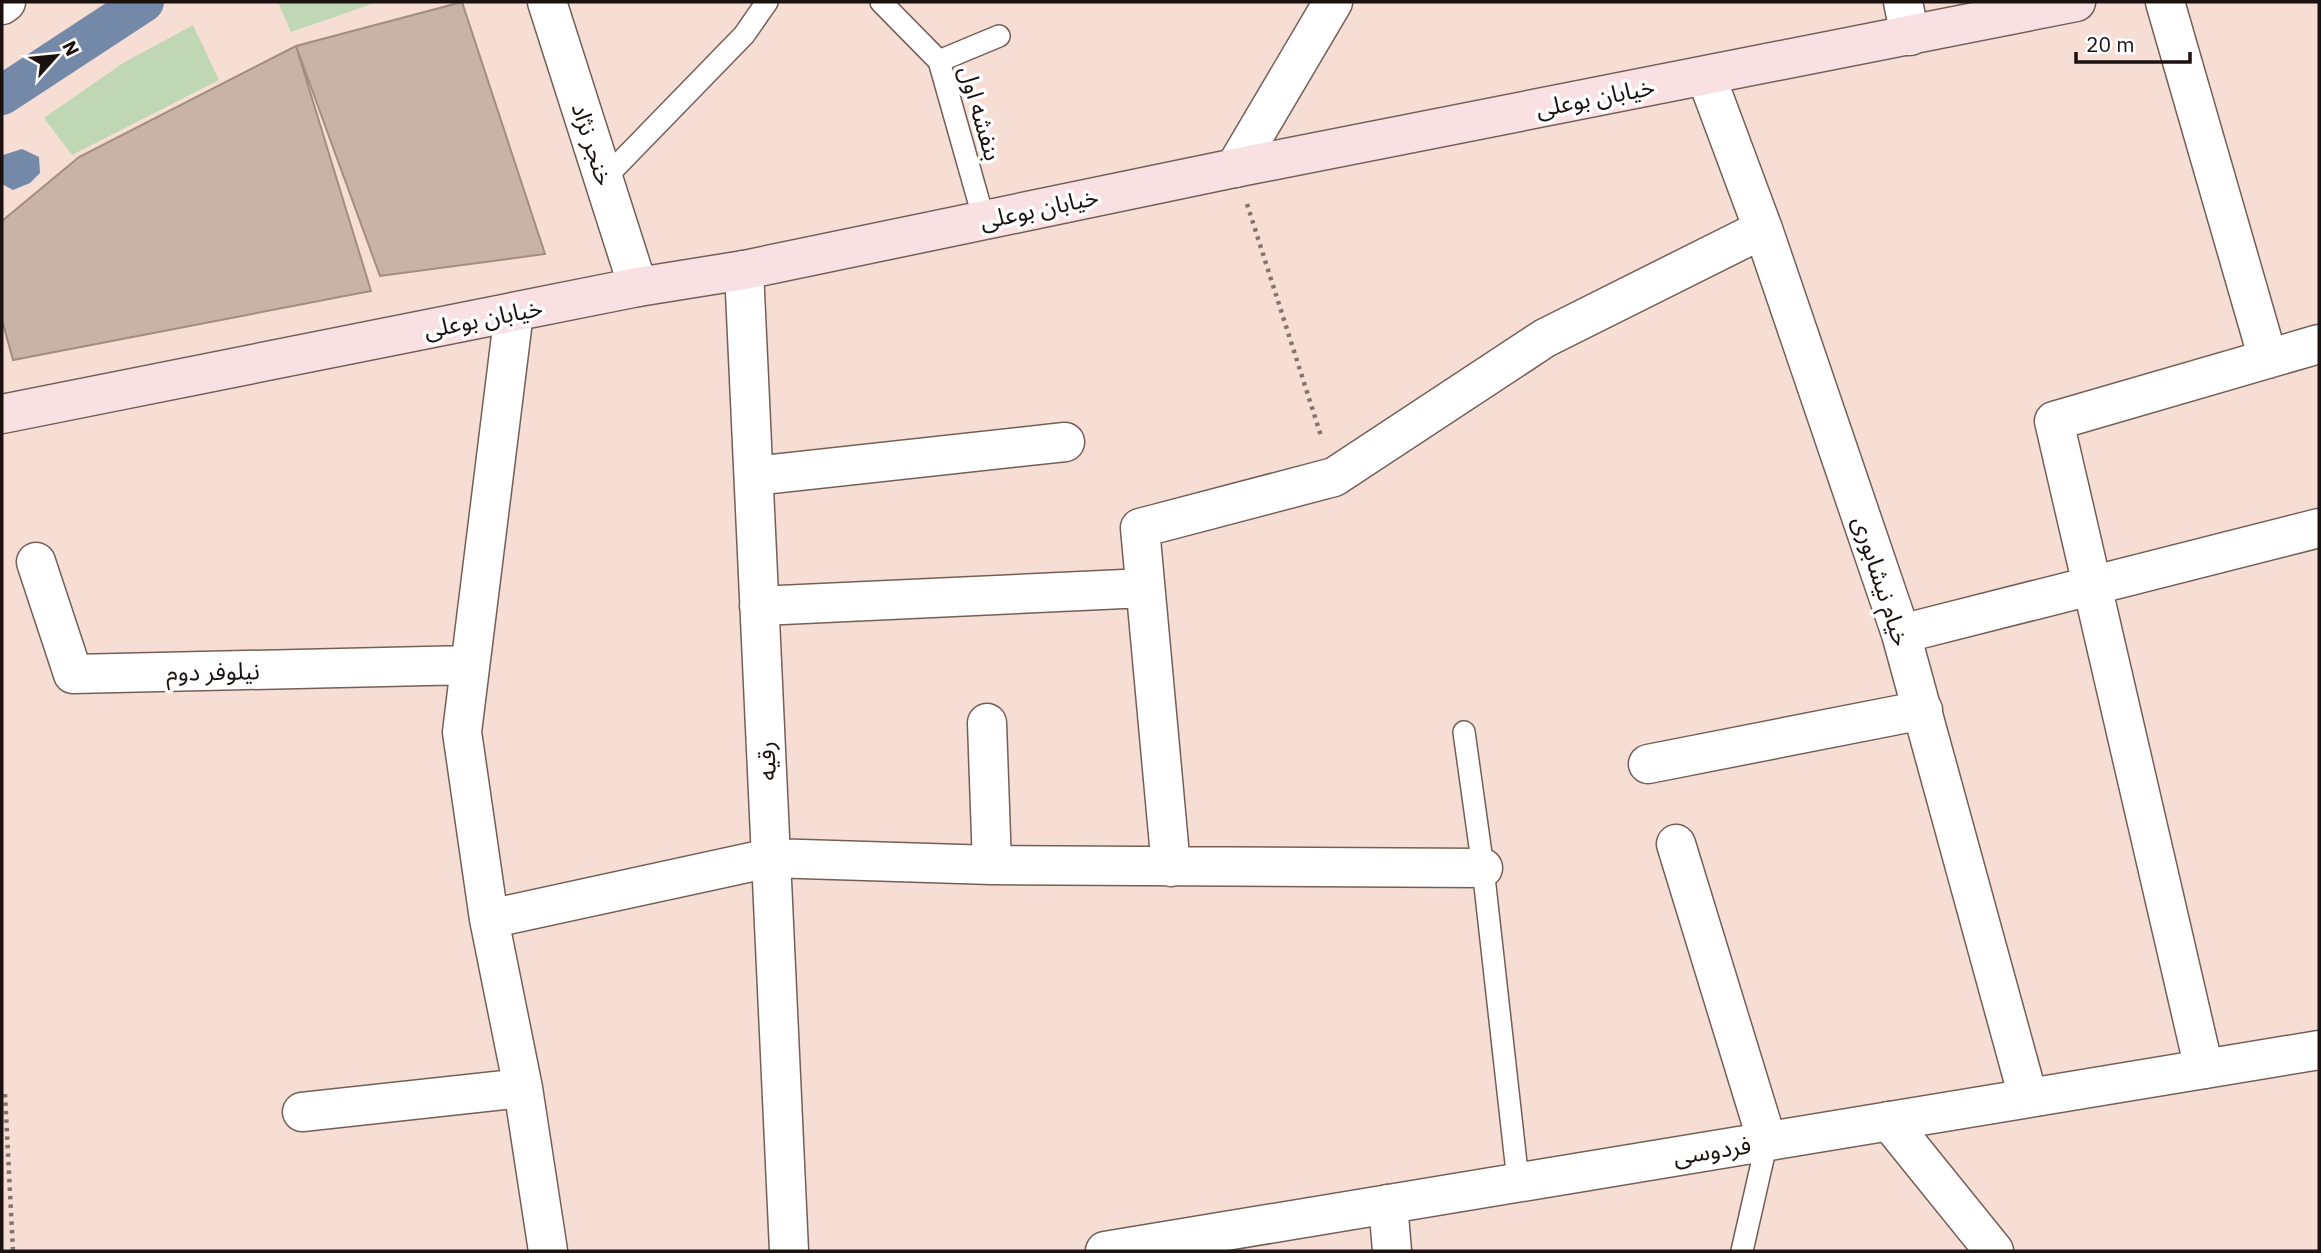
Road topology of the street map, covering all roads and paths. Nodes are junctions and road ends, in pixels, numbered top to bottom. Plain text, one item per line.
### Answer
1 (6, 2) edge
2 (547, 2) edge
3 (767, 2) edge
4 (881, 2) edge
5 (1333, 2) edge
6 (2076, 2) edge
7 (2165, 2) edge
8 (2, 5) edge
9 (1907, 19) edge
10 (999, 36) dead end
11 (939, 61) junction
12 (1706, 76) junction
13 (1235, 168) junction
14 (604, 179) junction
15 (984, 219) junction
16 (1763, 229) junction
17 (744, 270) junction
18 (638, 287) junction
19 (514, 312) junction
20 (2319, 344) edge
21 (2268, 359) junction
22 (2, 414) edge
23 (1065, 442) dead end
24 (754, 476) junction
25 (1334, 477) junction
26 (2319, 528) edge
27 (36, 562) dead end
28 (2092, 587) junction
29 (1145, 588) junction
30 (759, 606) junction
31 (1901, 634) junction
32 (470, 665) junction
33 (1923, 710) junction
34 (987, 723) dead end
35 (1464, 732) dead end
36 (1648, 764) dead end
37 (1676, 844) dead end
38 (770, 858) junction
39 (992, 865) junction
40 (1171, 867) junction
41 (1483, 868) junction
42 (489, 919) junction
43 (2319, 1050) edge
44 (2204, 1069) junction
45 (523, 1088) junction
46 (5, 1094) dead end
47 (2028, 1097) junction
48 (302, 1112) dead end
49 (1889, 1121) junction
50 (1767, 1141) junction
51 (1518, 1181) junction
52 (1388, 1204) junction
53 (13, 1251) edge
54 (548, 1251) edge
55 (789, 1251) edge
56 (1105, 1251) edge
57 (1392, 1251) edge
58 (1742, 1251) edge
59 (1994, 1251) edge

1 - 8 street
2 - 14 street, خنجر نژاد
3 - 14 lane
4 - 11 lane, بنفشه اول
5 - 13 street
6 - 9 main road, خیابان بوعلی
7 - 21 street
9 - 12 main road, خیابان بوعلی
10 - 11 lane
11 - 15 lane, بنفشه اول
12 - 13 main road, خیابان بوعلی
12 - 16 street, خیام نیشابوری
13 - 15 main road, خیابان بوعلی
13 - 25 path
14 - 18 street, خنجر نژاد
15 - 17 main road, خیابان بوعلی
16 - 25 street
16 - 31 street, خیام نیشابوری
17 - 18 main road, خیابان بوعلی
17 - 24 street, رقیه
18 - 19 main road, خیابان بوعلی
19 - 22 main road, خیابان بوعلی
19 - 32 street
20 - 21 street
21 - 28 street
23 - 24 street
24 - 30 street, رقیه
25 - 29 street
26 - 28 street
27 - 32 street, نیلوفر دوم
28 - 31 street
28 - 44 street
29 - 30 street
29 - 40 street
30 - 38 street, رقیه
31 - 33 street, خیام نیشابوری
32 - 42 street
33 - 36 street
33 - 47 street, خیام نیشابوری
34 - 39 street
35 - 41 lane
37 - 50 street
38 - 39 street
38 - 42 street
38 - 55 street, رقیه
39 - 40 street
40 - 41 street
41 - 51 lane
42 - 45 street
43 - 44 street, فردوسی
44 - 47 street, فردوسی
45 - 48 street
45 - 54 street
46 - 53 path
47 - 49 street, فردوسی
49 - 50 street, فردوسی
49 - 59 street
50 - 51 street, فردوسی
50 - 58 lane
51 - 52 street, فردوسی
52 - 56 street, فردوسی
52 - 57 street

